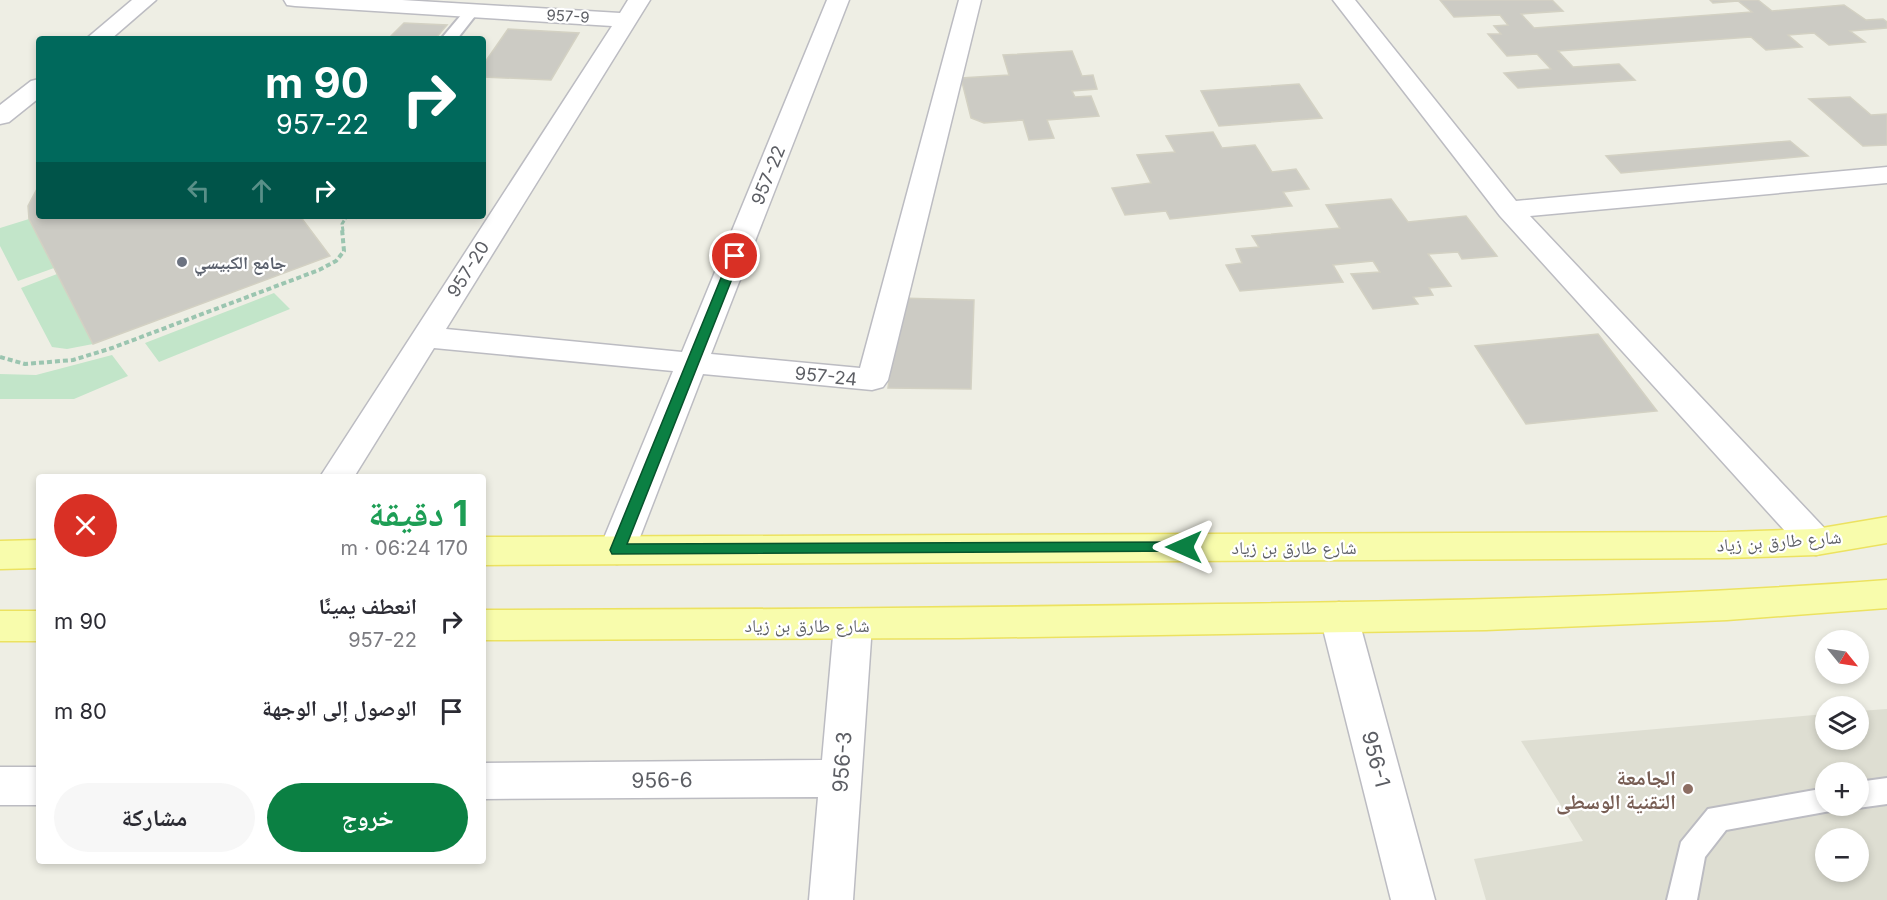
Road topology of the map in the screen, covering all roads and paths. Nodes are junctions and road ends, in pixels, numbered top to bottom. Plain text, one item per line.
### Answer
1 (145, 0) edge
2 (295, 0) edge
3 (838, 0) edge
4 (970, 0) edge
5 (1344, 0) edge
6 (420, 4) edge
7 (472, 10) junction
8 (632, 10) edge
9 (101, 36) edge
10 (450, 36) edge
11 (33, 90) edge
12 (0, 93) edge
13 (0, 117) edge
14 (1887, 175) edge
15 (1509, 210) junction
16 (345, 219) edge
17 (425, 337) junction
18 (0, 357) edge
19 (693, 363) junction
20 (339, 474) edge
21 (1887, 530) edge
22 (1816, 542) junction
23 (486, 550) edge
24 (617, 550) junction
25 (36, 554) edge
26 (0, 555) edge
27 (1887, 594) edge
28 (1339, 617) junction
29 (486, 625) edge
30 (853, 625) junction
31 (0, 626) edge
32 (36, 626) edge
33 (840, 778) junction
34 (486, 782) edge
35 (0, 786) edge
36 (36, 786) edge
37 (1887, 791) edge
38 (1869, 793) edge
39 (1815, 803) edge
40 (831, 900) edge
41 (1413, 900) edge
42 (1682, 900) edge

1 - 9 street
2 - 6 street, 957-9
3 - 19 street, 957-22
4 - 19 street, 957-24
5 - 15 street
6 - 7 street, 957-9
7 - 8 street, 957-9
7 - 10 lane
8 - 17 street, 957-20
11 - 12 street
11 - 13 street
14 - 15 street
15 - 22 street
16 - 18 path
17 - 19 street, 957-24
17 - 20 street, 957-20
19 - 24 street, 957-22
21 - 22 main road, شارع طارق بن زياد
22 - 24 main road, شارع طارق بن زياد
23 - 24 main road, شارع طارق بن زياد
25 - 26 main road
27 - 28 main road, شارع طارق بن زياد
28 - 30 main road, شارع طارق بن زياد
28 - 41 street, 956-1
29 - 30 main road, شارع طارق بن زياد
30 - 33 street, 956-3
31 - 32 main road
33 - 34 street, 956-6
33 - 40 street, 956-3
35 - 36 street
37 - 38 lane
39 - 42 lane

